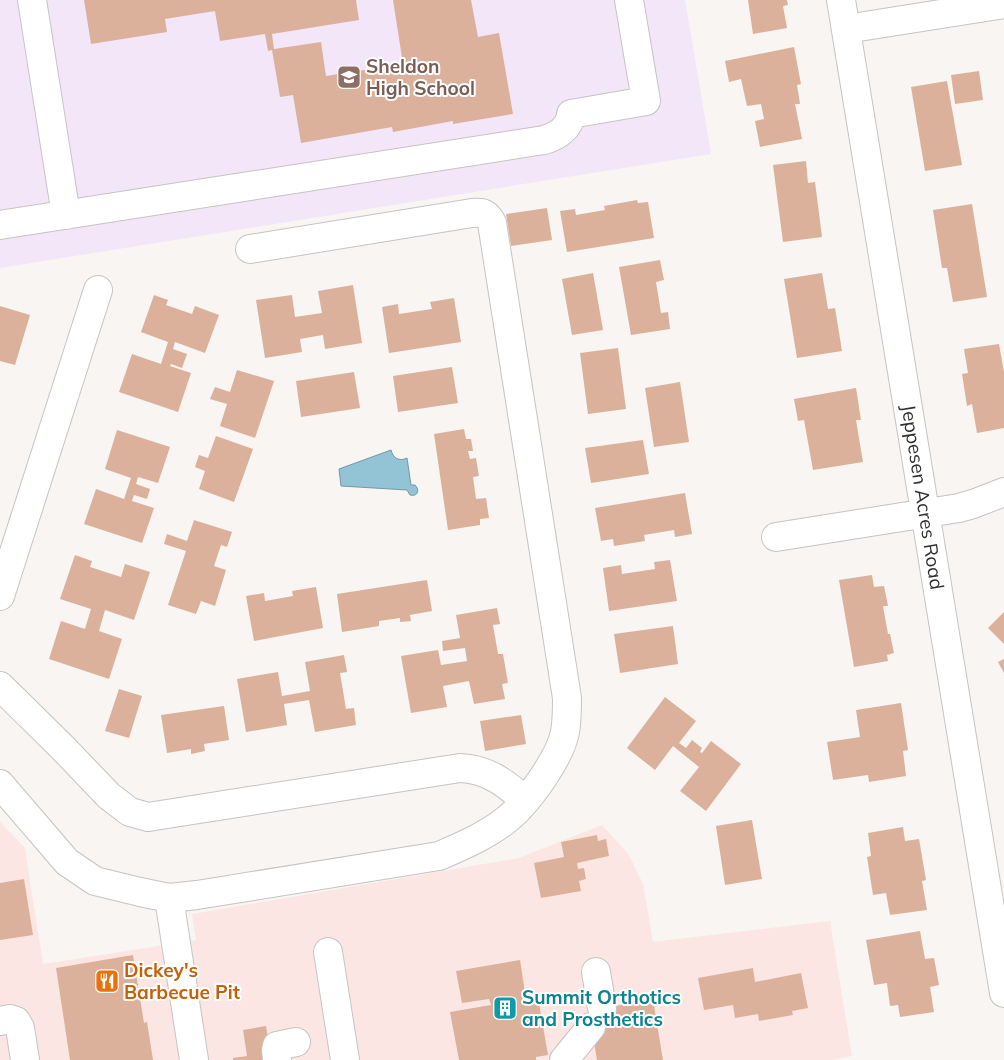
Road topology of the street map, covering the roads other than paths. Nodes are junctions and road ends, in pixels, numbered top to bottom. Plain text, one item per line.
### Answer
1 (32, 0) edge
2 (629, 0) edge
3 (842, 0) edge
4 (1004, 4) edge
5 (846, 29) junction
6 (66, 215) junction
7 (0, 225) edge
8 (250, 249) dead end
9 (98, 290) dead end
10 (1004, 492) edge
11 (925, 513) junction
12 (776, 537) dead end
13 (0, 596) edge
14 (0, 686) edge
15 (0, 784) edge
16 (525, 801) junction
17 (170, 898) junction
18 (328, 952) dead end
19 (596, 972) dead end
20 (1004, 994) edge
21 (0, 1020) edge
22 (24, 1060) edge
23 (194, 1060) edge
24 (345, 1060) edge
25 (564, 1060) edge

1 - 6 street
2 - 6 street
3 - 5 street, Jeppesen Acres Road
4 - 5 street
5 - 11 street, Jeppesen Acres Road
6 - 7 street
8 - 16 street
9 - 13 street
10 - 11 street
11 - 12 street
11 - 20 street, Jeppesen Acres Road
14 - 16 street
15 - 17 street
16 - 17 street
17 - 23 street
18 - 24 street
19 - 25 street
21 - 22 street

